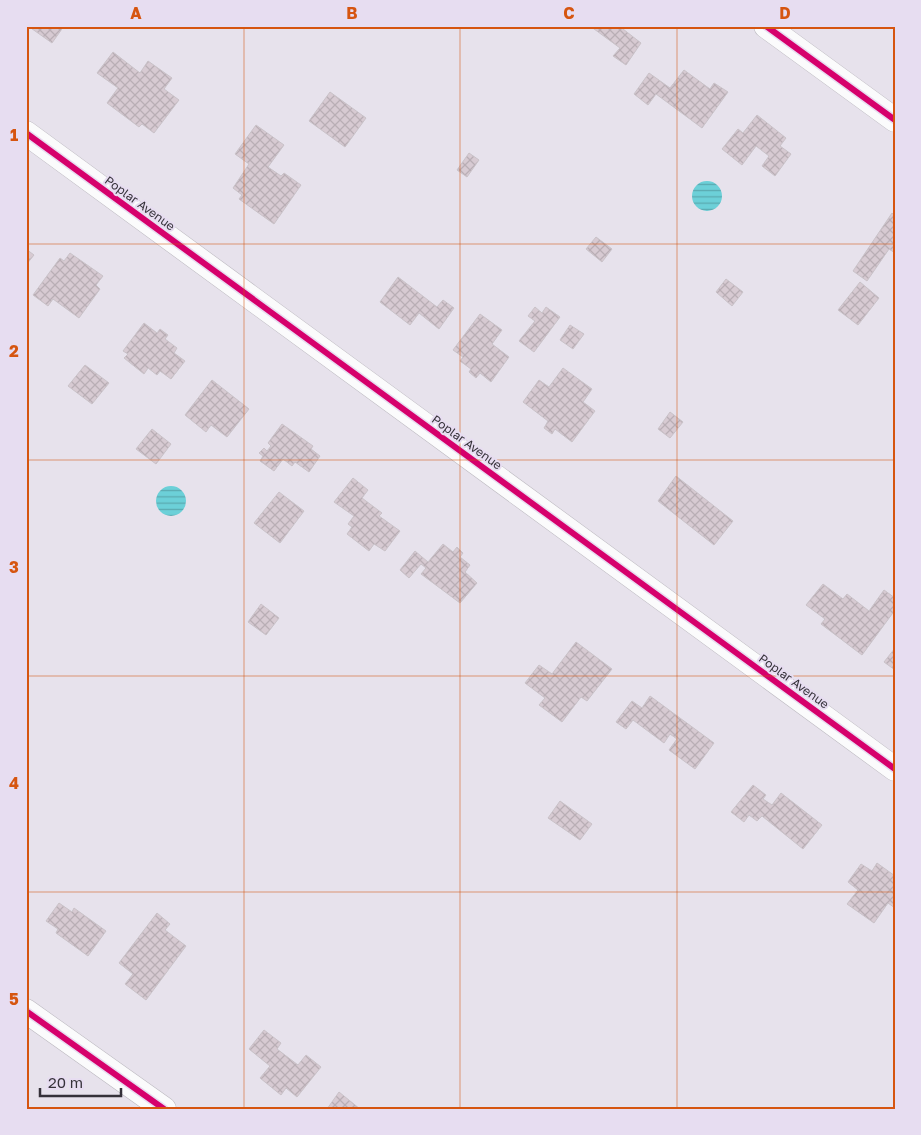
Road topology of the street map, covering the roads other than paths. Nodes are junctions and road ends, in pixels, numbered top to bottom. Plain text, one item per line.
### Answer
1 (766, 26) edge
2 (895, 120) edge
3 (26, 133) edge
4 (895, 769) edge
5 (26, 1011) edge
6 (164, 1109) edge

1 - 2 street
3 - 4 street, Poplar Avenue
5 - 6 street

